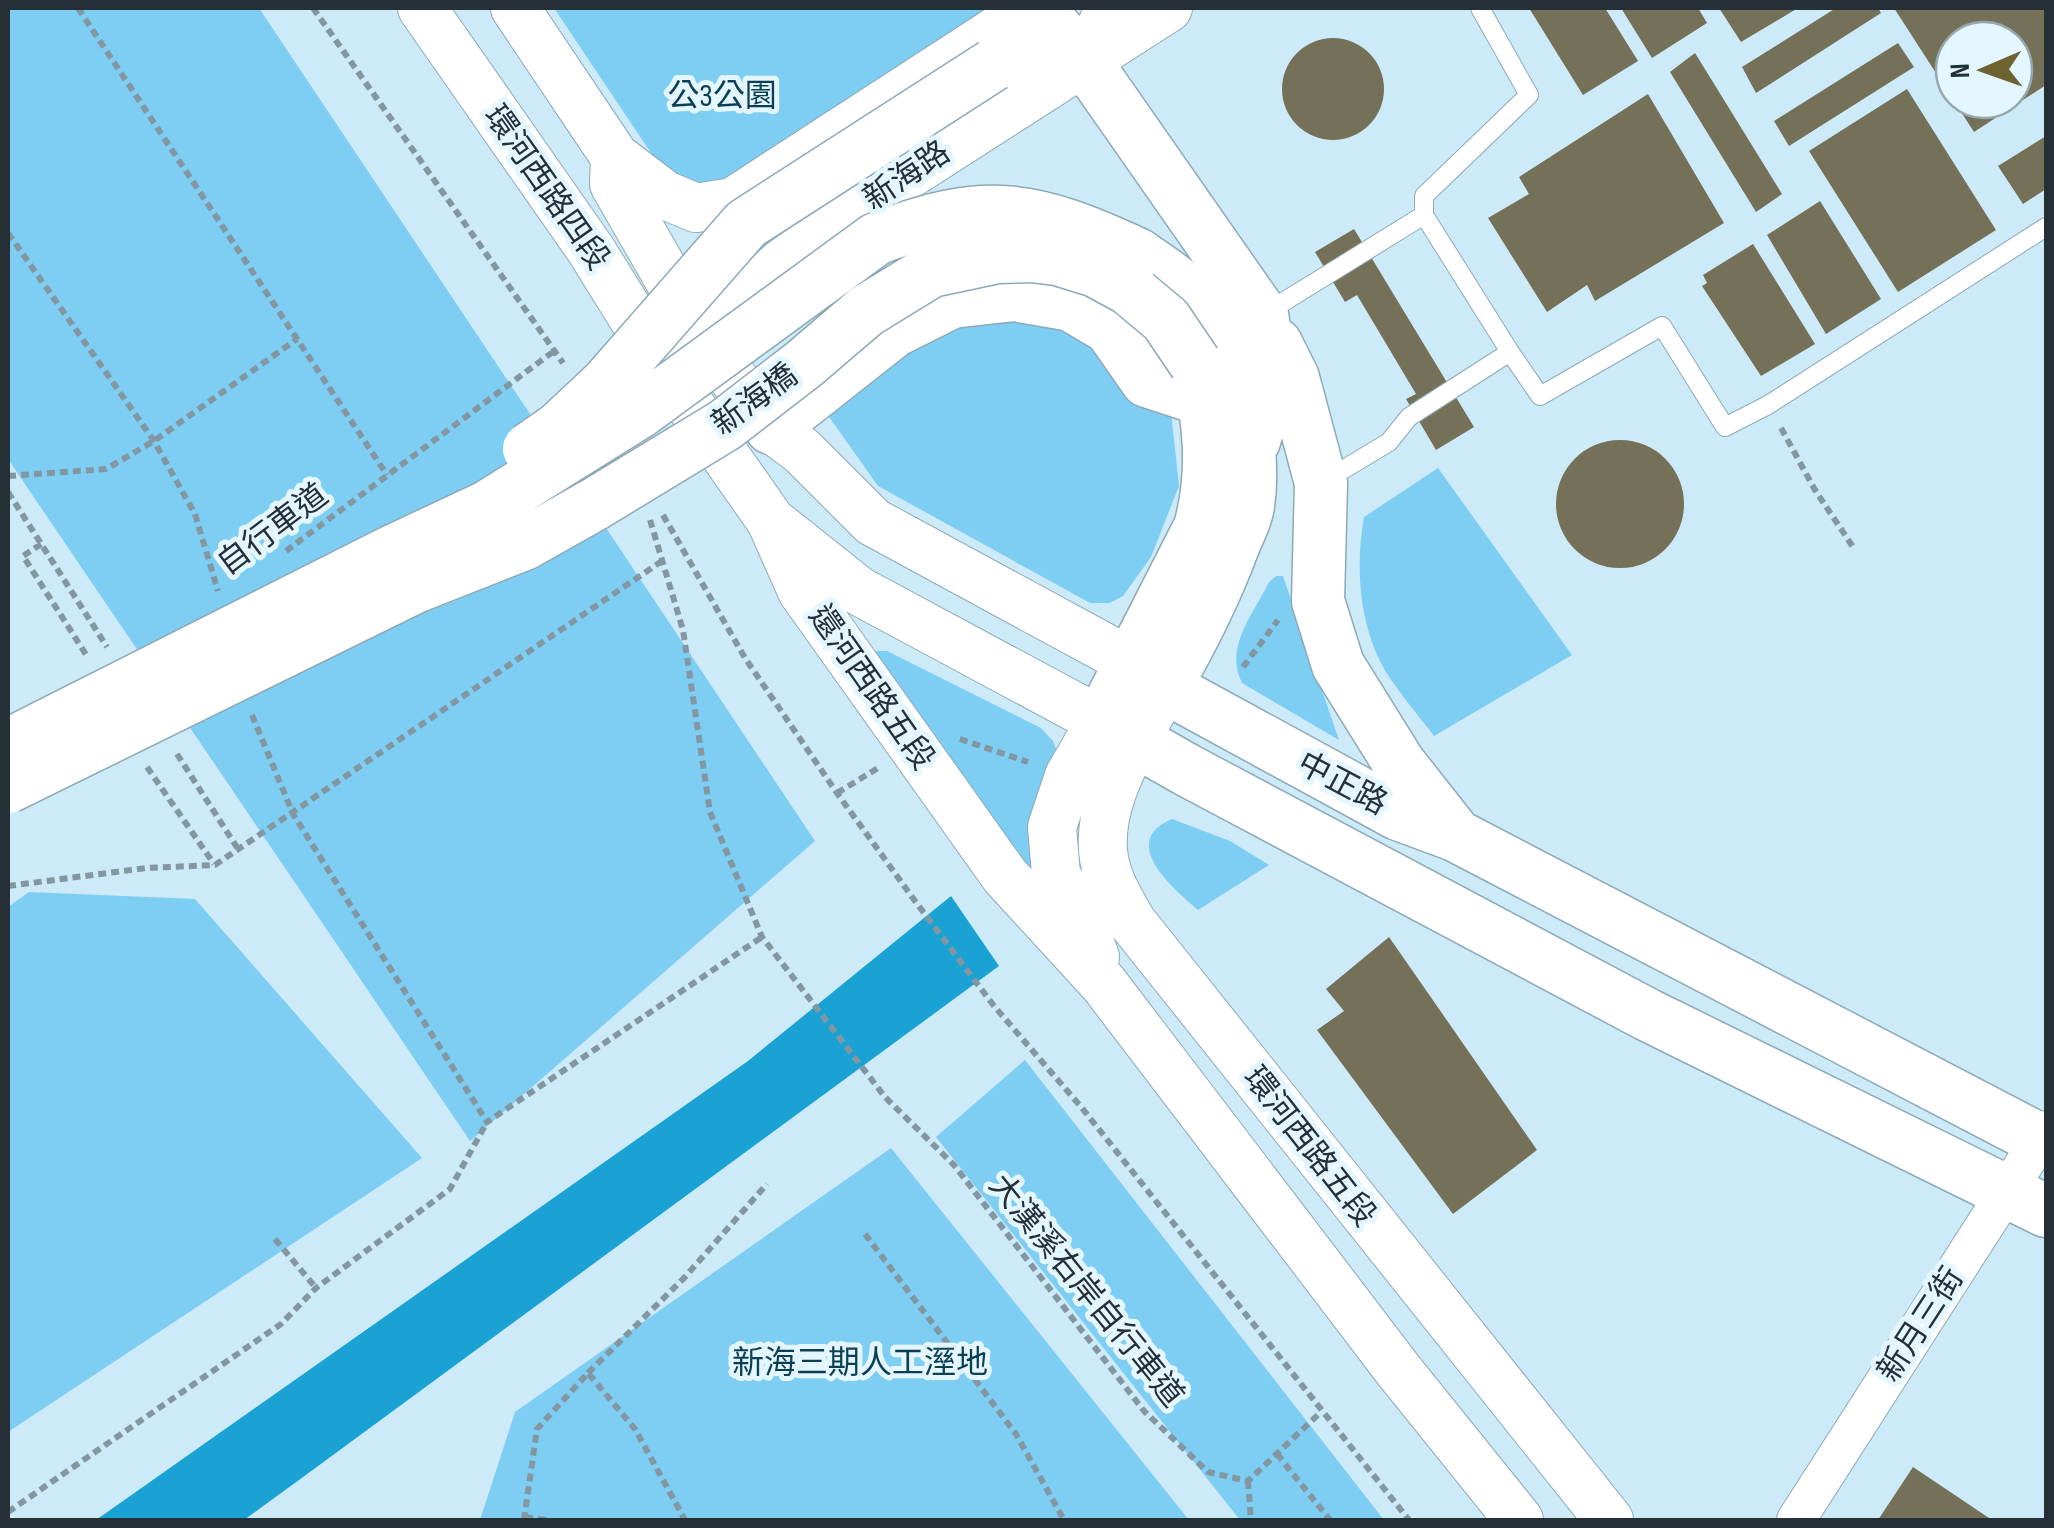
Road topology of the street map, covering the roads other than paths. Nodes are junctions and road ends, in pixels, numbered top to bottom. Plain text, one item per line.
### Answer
1 (422, 8) edge
2 (515, 8) edge
3 (1103, 8) edge
4 (1168, 8) edge
5 (1480, 8) edge
6 (1068, 42) junction
7 (615, 157) junction
8 (1424, 215) junction
9 (2046, 227) edge
10 (1262, 315) junction
11 (702, 337) junction
12 (1510, 352) junction
13 (666, 371) junction
14 (1200, 382) junction
15 (771, 428) junction
16 (1251, 452) junction
17 (1321, 483) junction
18 (772, 521) junction
19 (391, 552) junction
20 (1148, 674) junction
21 (1118, 732) junction
22 (8, 746) edge
23 (8, 787) edge
24 (1456, 835) junction
25 (1104, 984) junction
26 (2044, 1137) edge
27 (2027, 1200) edge
28 (1519, 1520) edge
29 (1609, 1520) edge
30 (1796, 1520) edge

1 - 13 street, 環河西路四段
2 - 7 street, 環河西路四段
3 - 6 street
4 - 6 street, 新海路
5 - 8 lane
6 - 7 street
6 - 10 main road
6 - 11 street, 新海路
6 - 19 main road, bridge
7 - 11 street, 環河西路四段
8 - 10 lane
8 - 12 lane
9 - 12 lane
10 - 16 main road
10 - 17 main road
11 - 13 street, 新海路
11 - 15 street, 中正路
12 - 17 lane
13 - 18 street, 還河西路五段
14 - 15 main road
14 - 20 main road
14 - 23 main road, 新海橋, bridge
15 - 20 street, 中正路
16 - 19 main road, 新海橋, bridge
16 - 20 main road
17 - 24 main road
18 - 21 street, 中正路
18 - 25 street, 還河西路五段
19 - 22 main road, 新海橋, bridge
20 - 21 main road
20 - 24 main road, 中正路
21 - 25 street
21 - 27 main road, 中正路
21 - 29 street, 環河西路五段
24 - 26 main road, 中正路
25 - 28 street, 環河西路五段
26 - 27 street, 新月三街
27 - 30 street, 新月三街

